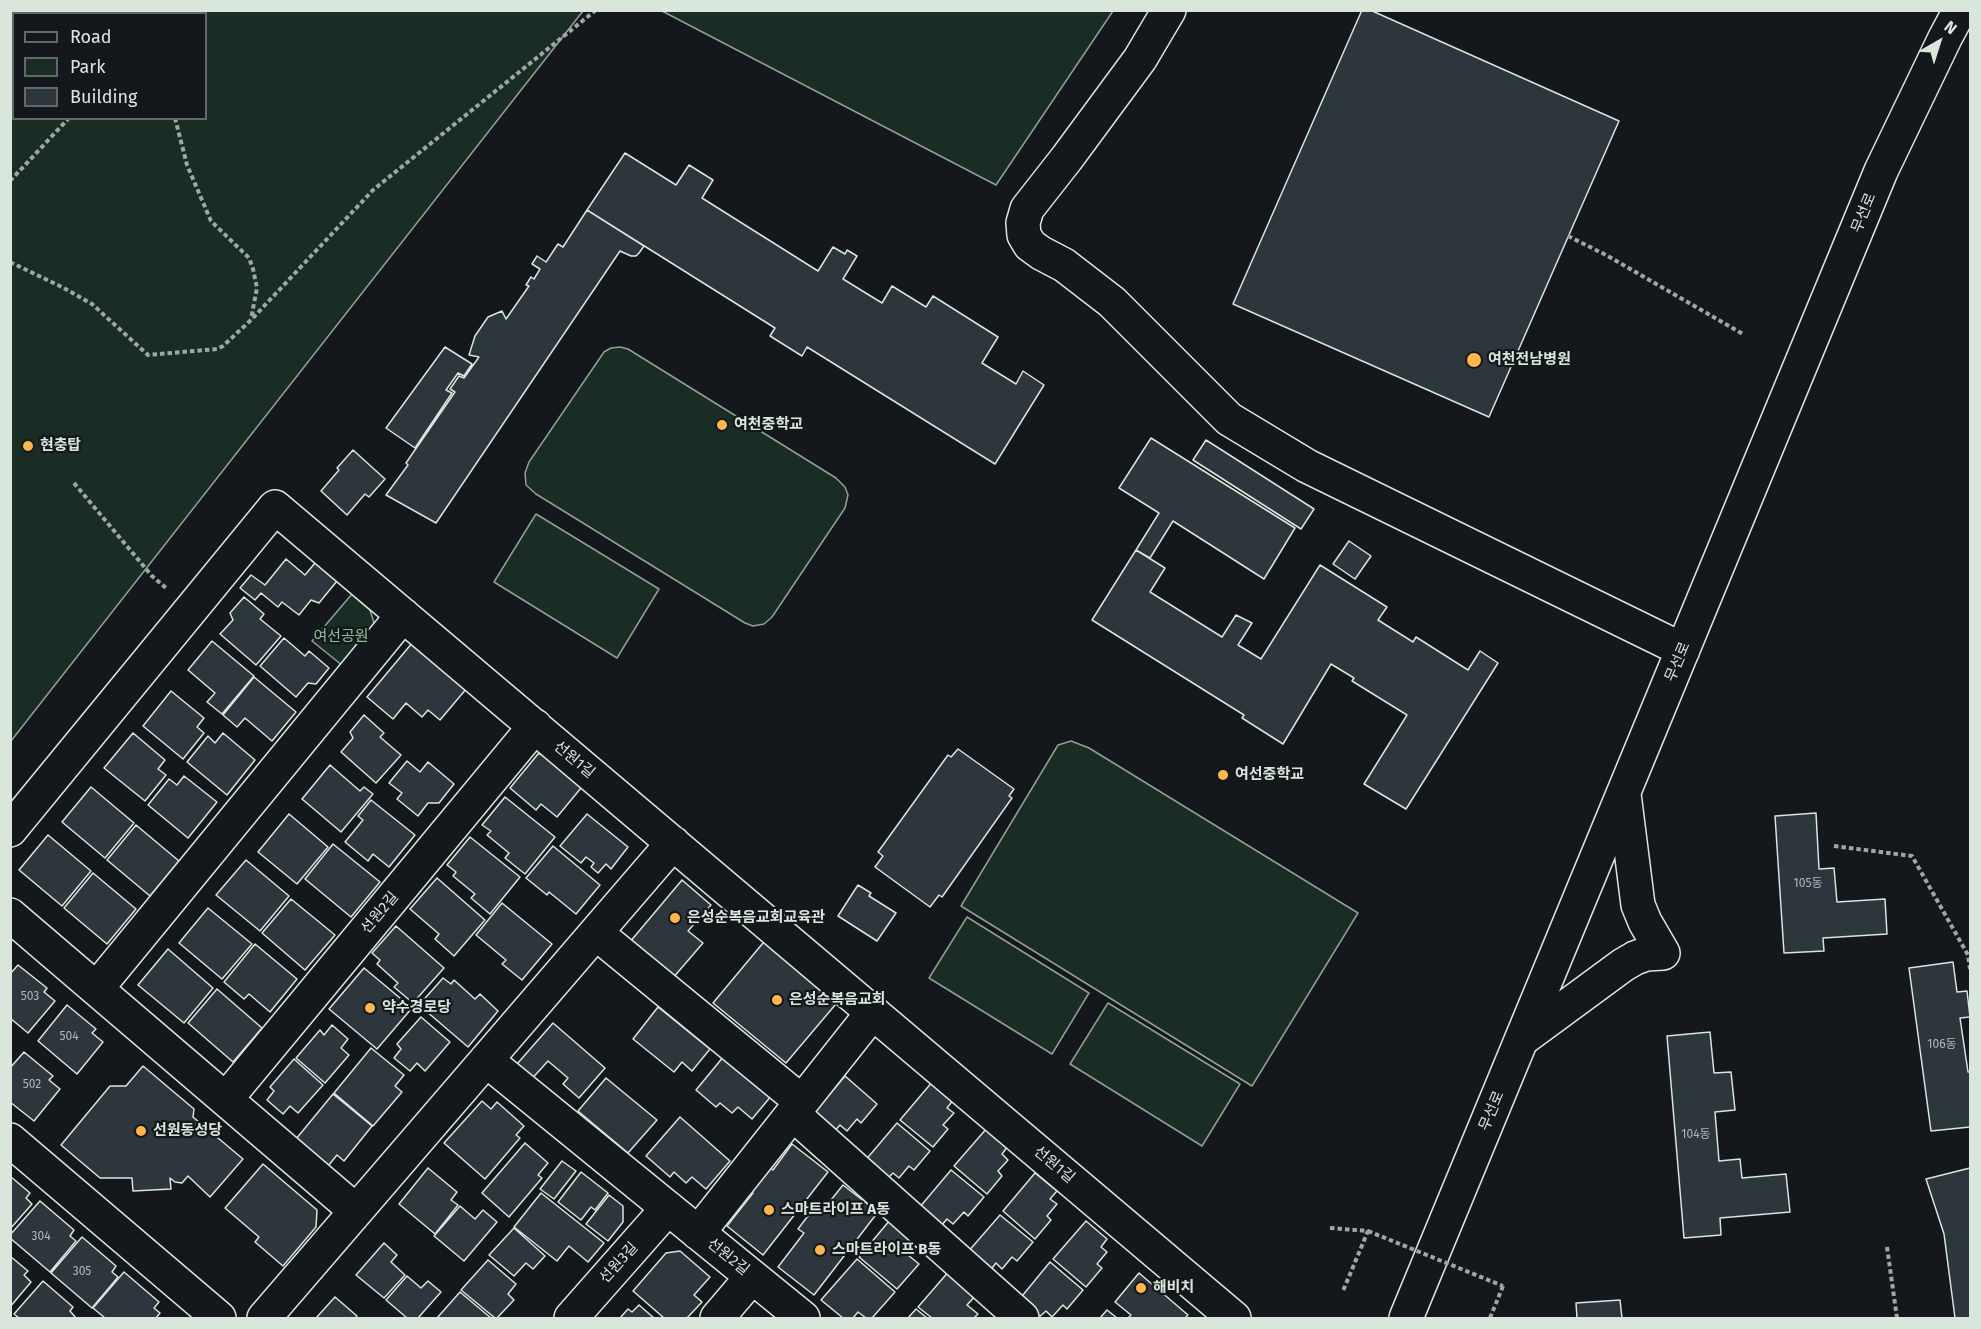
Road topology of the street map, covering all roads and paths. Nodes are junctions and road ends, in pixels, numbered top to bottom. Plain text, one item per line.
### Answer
1 (596, 10) edge
2 (1169, 10) edge
3 (1960, 10) edge
4 (67, 120) edge
5 (175, 120) edge
6 (10, 181) edge
7 (1568, 236) dead end
8 (10, 262) edge
9 (251, 320) junction
10 (1743, 334) dead end
11 (74, 483) dead end
12 (152, 576) dead end
13 (403, 615) junction
14 (1683, 651) junction
15 (535, 726) junction
16 (1624, 792) junction
17 (10, 830) edge
18 (673, 843) junction
19 (1834, 846) dead end
20 (10, 915) edge
21 (596, 933) junction
22 (1971, 969) edge
23 (97, 988) junction
24 (873, 1012) junction
25 (1521, 1040) junction
26 (486, 1060) junction
27 (226, 1099) junction
28 (797, 1108) junction
29 (10, 1140) edge
30 (668, 1208) junction
31 (356, 1211) junction
32 (1330, 1228) dead end
33 (1368, 1231) junction
34 (698, 1233) junction
35 (1887, 1247) dead end
36 (752, 1277) junction
37 (1343, 1291) dead end
38 (219, 1318) edge
39 (264, 1318) edge
40 (571, 1318) edge
41 (717, 1318) edge
42 (803, 1318) edge
43 (1022, 1318) edge
44 (1234, 1318) edge
45 (1406, 1318) edge
46 (1490, 1318) edge
47 (1897, 1318) edge

1 - 9 path
2 - 14 street
3 - 14 street, 무선로
4 - 6 path
5 - 9 path
7 - 10 path
8 - 9 path
11 - 12 path
13 - 15 street, 선원1길
13 - 17 street, 선원1길
13 - 23 street
14 - 16 street, 무선로
15 - 18 street, 선원1길
15 - 27 street, 선원2길
16 - 25 street, 무선로
16 - 25 street
18 - 21 street
18 - 24 street, 선원1길
19 - 22 path
20 - 23 street
21 - 26 street
21 - 28 street
23 - 27 street
24 - 28 street
24 - 44 street, 선원1길
25 - 45 street, 무선로
26 - 30 street, 선원2길
26 - 31 street
27 - 31 street
28 - 34 street
28 - 43 street
29 - 38 street
30 - 34 street, 선원2길
30 - 40 street, 선원3길
31 - 39 street
32 - 33 path
33 - 37 path
33 - 46 path, bridge
34 - 36 street, 선원2길
35 - 47 path
36 - 41 street
36 - 42 street, 선원2길

